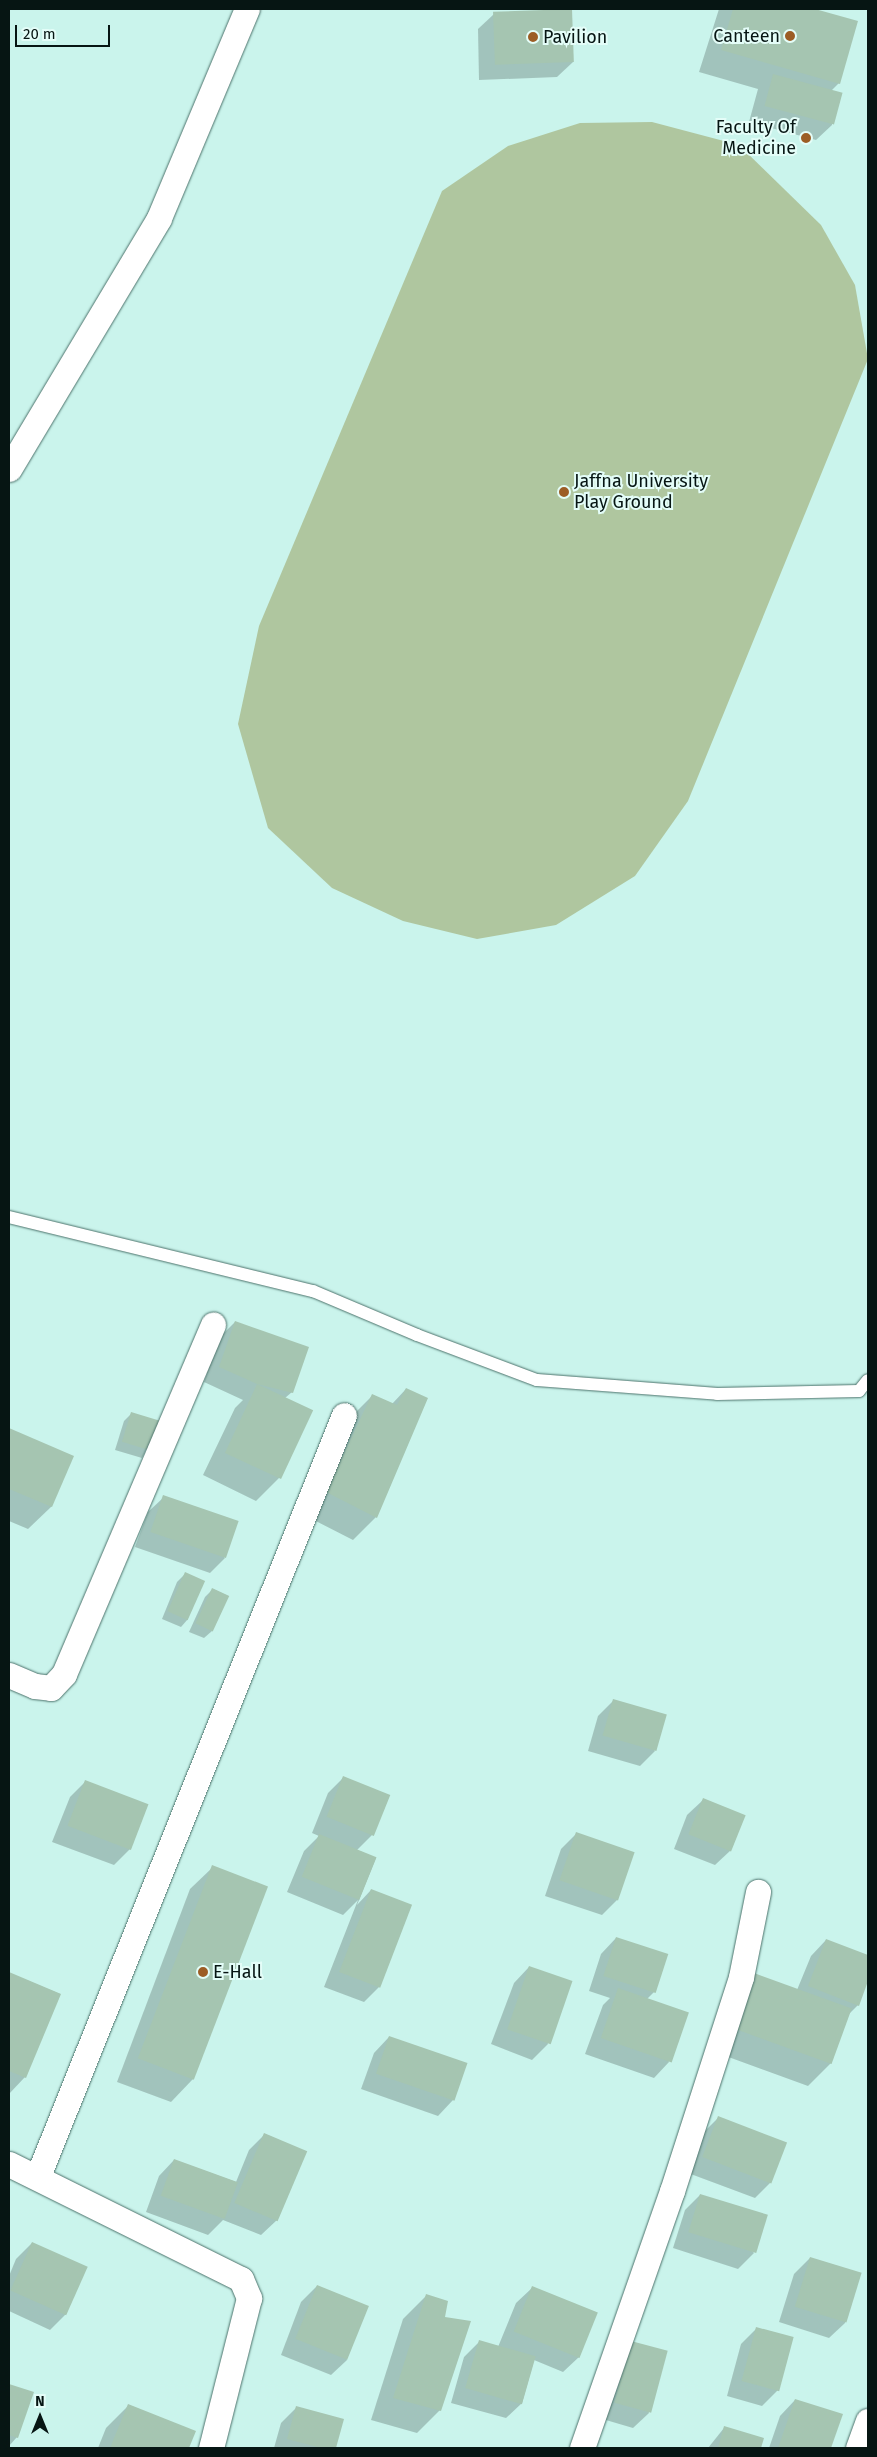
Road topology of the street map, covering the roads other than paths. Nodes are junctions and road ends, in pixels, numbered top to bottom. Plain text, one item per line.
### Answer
1 (248, 9) edge
2 (9, 469) edge
3 (9, 1217) edge
4 (213, 1324) dead end
5 (868, 1380) edge
6 (344, 1415) dead end
7 (9, 1675) edge
8 (758, 1892) dead end
9 (9, 2164) edge
10 (38, 2176) junction
11 (868, 2421) edge
12 (211, 2448) edge
13 (582, 2448) edge
14 (858, 2448) edge

1 - 2 street
3 - 5 lane
4 - 7 street
6 - 10 street
8 - 13 street
9 - 10 street
10 - 12 street
11 - 14 street

